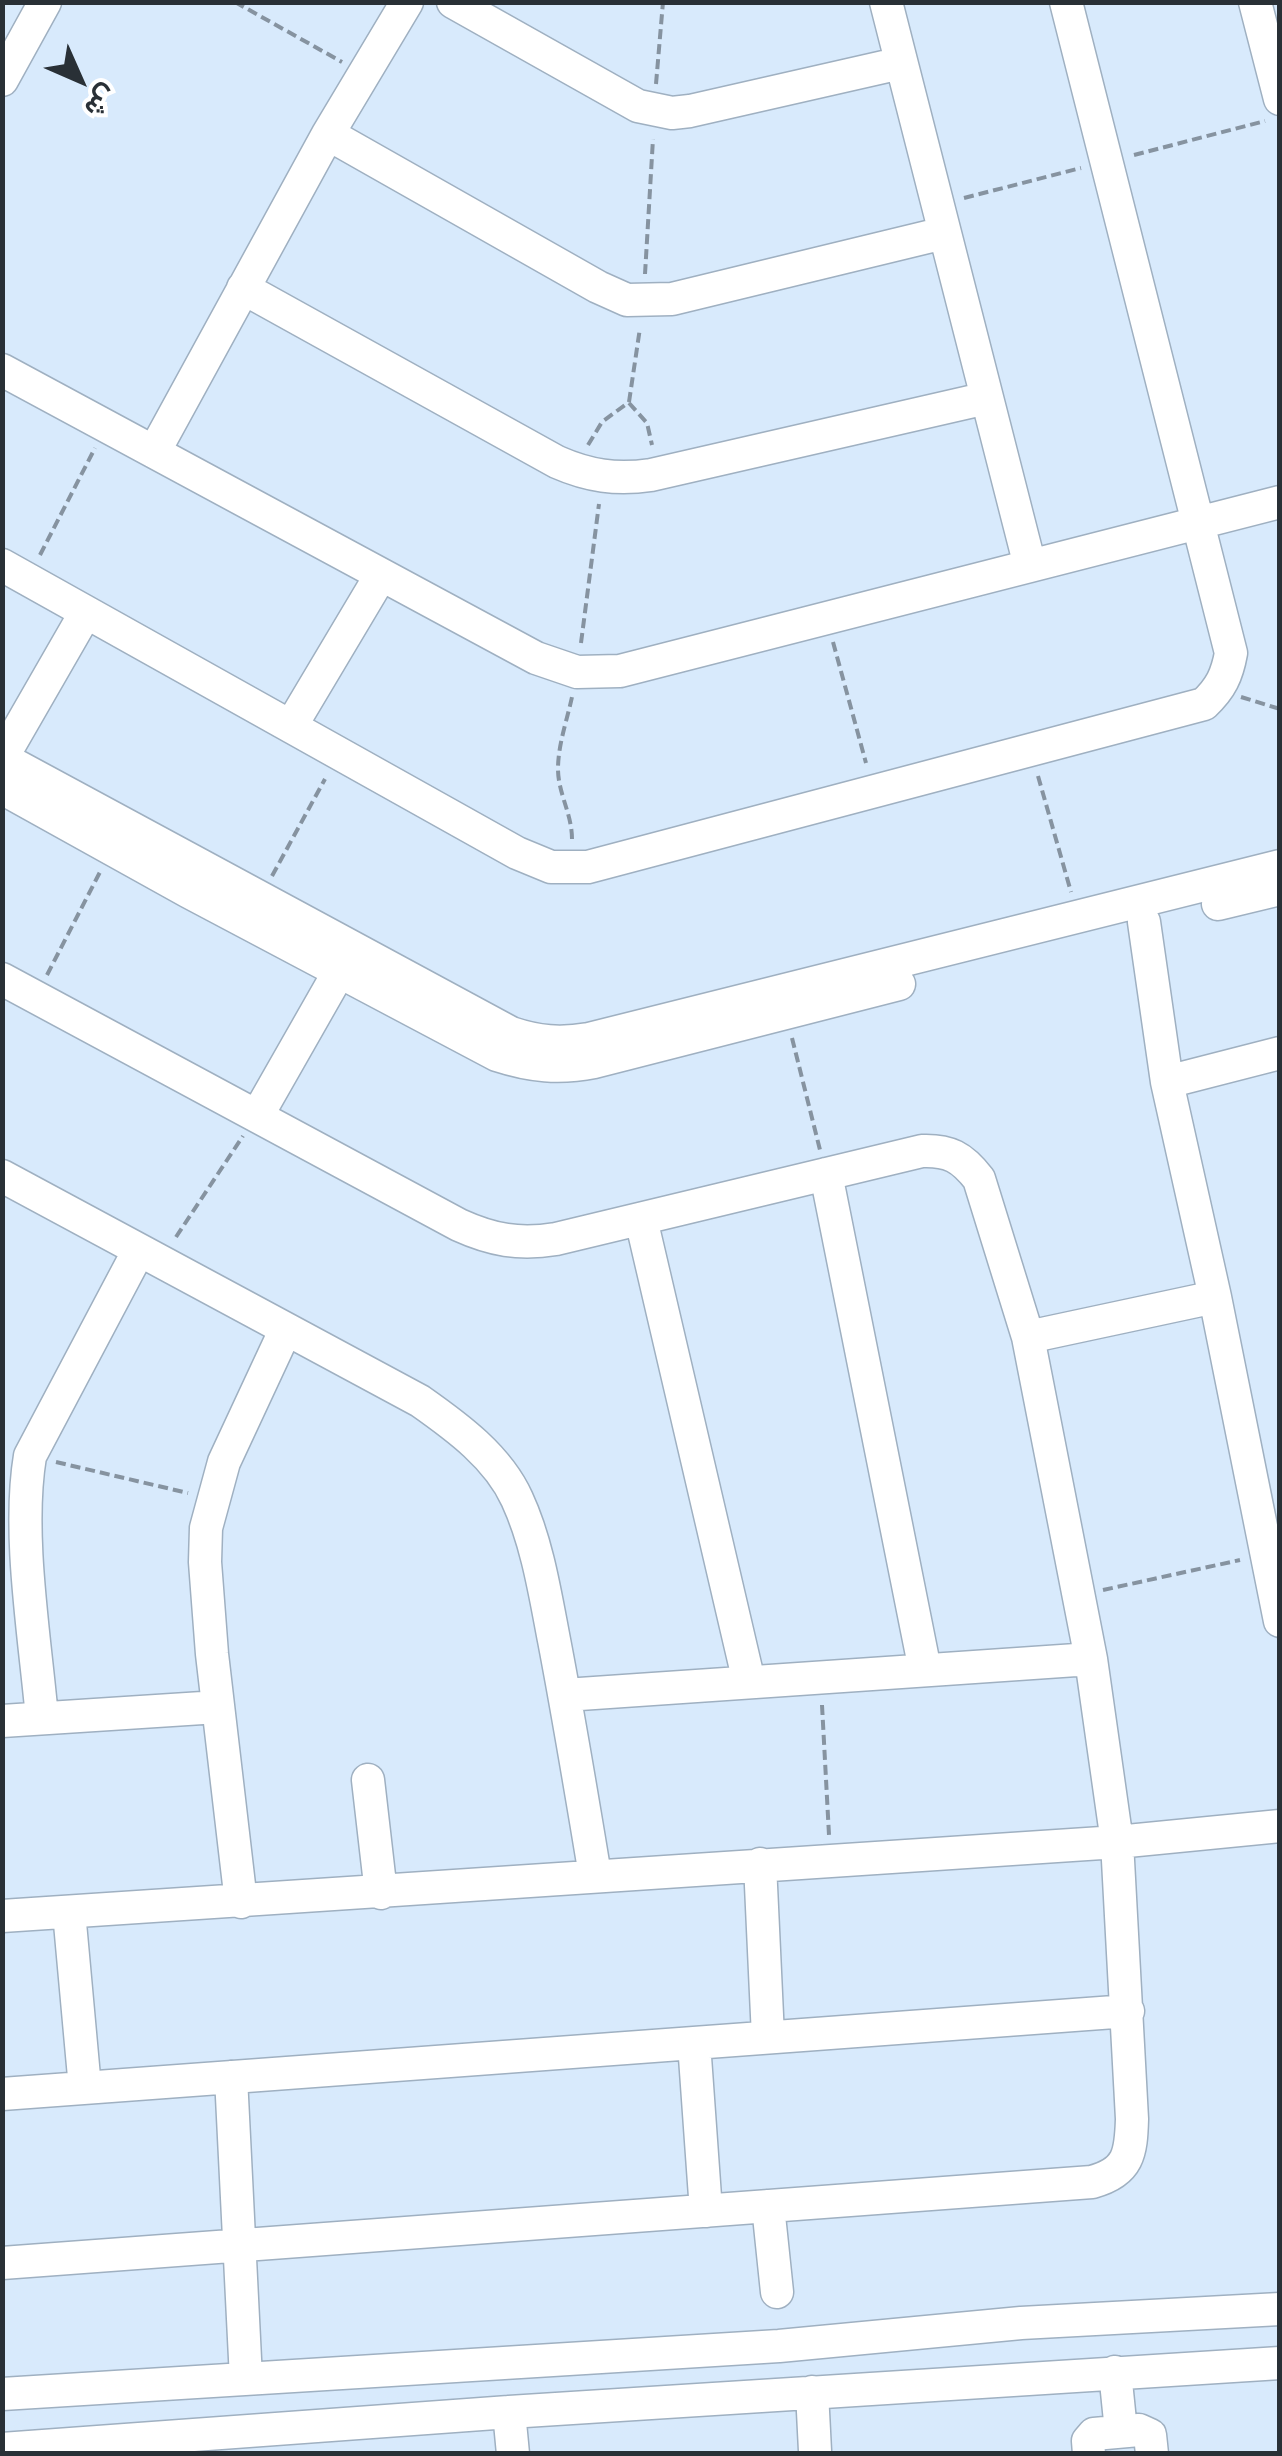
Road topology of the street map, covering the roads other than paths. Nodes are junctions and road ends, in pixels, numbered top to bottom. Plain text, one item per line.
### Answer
1 (46, 2) edge
2 (407, 2) edge
3 (453, 2) edge
4 (886, 2) edge
5 (1066, 2) edge
6 (1255, 2) edge
7 (901, 63) junction
8 (2, 80) edge
9 (1280, 99) edge
10 (328, 134) junction
11 (944, 233) junction
12 (243, 288) junction
13 (2, 370) edge
14 (987, 398) junction
15 (154, 452) junction
16 (1280, 502) edge
17 (1198, 523) junction
18 (1030, 566) junction
19 (15, 572) edge
20 (382, 574) junction
21 (86, 612) junction
22 (291, 726) junction
23 (2, 758) edge
24 (2, 788) edge
25 (1280, 866) edge
26 (195, 878) junction
27 (1280, 889) edge
28 (1144, 922) junction
29 (340, 972) junction
30 (2, 979) edge
31 (1280, 1053) edge
32 (1167, 1082) junction
33 (257, 1116) junction
34 (826, 1174) junction
35 (2, 1176) edge
36 (641, 1219) junction
37 (149, 1256) junction
38 (1215, 1297) junction
39 (286, 1331) junction
40 (1028, 1337) junction
41 (1280, 1621) edge
42 (1091, 1659) junction
43 (925, 1670) junction
44 (750, 1682) junction
45 (565, 1695) junction
46 (218, 1706) junction
47 (42, 1718) junction
48 (2, 1721) edge
49 (368, 1780) dead end
50 (1280, 1826) edge
51 (1117, 1842) junction
52 (760, 1864) junction
53 (595, 1875) junction
54 (381, 1893) junction
55 (242, 1902) junction
56 (69, 1912) junction
57 (2, 1916) edge
58 (1128, 2010) junction
59 (768, 2038) junction
60 (694, 2043) junction
61 (231, 2078) junction
62 (85, 2088) junction
63 (2, 2094) edge
64 (768, 2206) junction
65 (706, 2211) junction
66 (240, 2246) junction
67 (2, 2263) edge
68 (777, 2292) dead end
69 (1280, 2309) edge
70 (1276, 2366) edge
71 (1115, 2372) junction
72 (246, 2379) junction
73 (812, 2392) junction
74 (2, 2394) edge
75 (509, 2412) junction
76 (1120, 2432) junction
77 (210, 2444) edge
78 (2, 2449) edge
79 (818, 2453) edge
80 (513, 2454) edge
81 (1089, 2454) edge
82 (1152, 2454) edge

1 - 8 street
2 - 10 street
3 - 7 street
4 - 7 street
5 - 17 street
6 - 9 street
7 - 11 street
10 - 11 street
10 - 12 street
11 - 14 street
12 - 14 street
12 - 15 street
13 - 15 street
14 - 18 street
15 - 20 street
16 - 17 street
17 - 18 street
17 - 22 street
18 - 20 street
19 - 21 street
20 - 22 street
21 - 22 street
21 - 23 street
23 - 26 street
24 - 26 street
25 - 26 street
26 - 29 street
27 - 28 street
28 - 29 street
28 - 32 street
29 - 33 street
30 - 33 street
31 - 32 street
32 - 38 street
33 - 36 street
34 - 36 street
34 - 40 street
34 - 43 street
35 - 37 street
36 - 44 street
37 - 39 street
37 - 47 street
38 - 40 street
38 - 41 street
39 - 45 street
39 - 46 street
40 - 42 street
42 - 43 street
42 - 51 street
43 - 44 street
44 - 45 street
45 - 53 street
46 - 47 street
46 - 55 street
47 - 48 street
49 - 54 street
50 - 51 street
51 - 52 street
51 - 58 street
52 - 53 street
52 - 59 street
53 - 54 street
54 - 55 street
55 - 56 street
56 - 57 street
56 - 62 street
58 - 59 street
58 - 64 street
59 - 60 street
60 - 61 street
60 - 65 street
61 - 62 street
61 - 66 street
62 - 63 street
64 - 65 street
64 - 68 street
65 - 66 street
66 - 67 street
66 - 72 street
69 - 72 street
70 - 71 street
71 - 73 street
71 - 76 street
72 - 74 street
73 - 75 street
73 - 79 street
75 - 77 street
75 - 80 street
76 - 81 street
76 - 82 street
77 - 78 street

